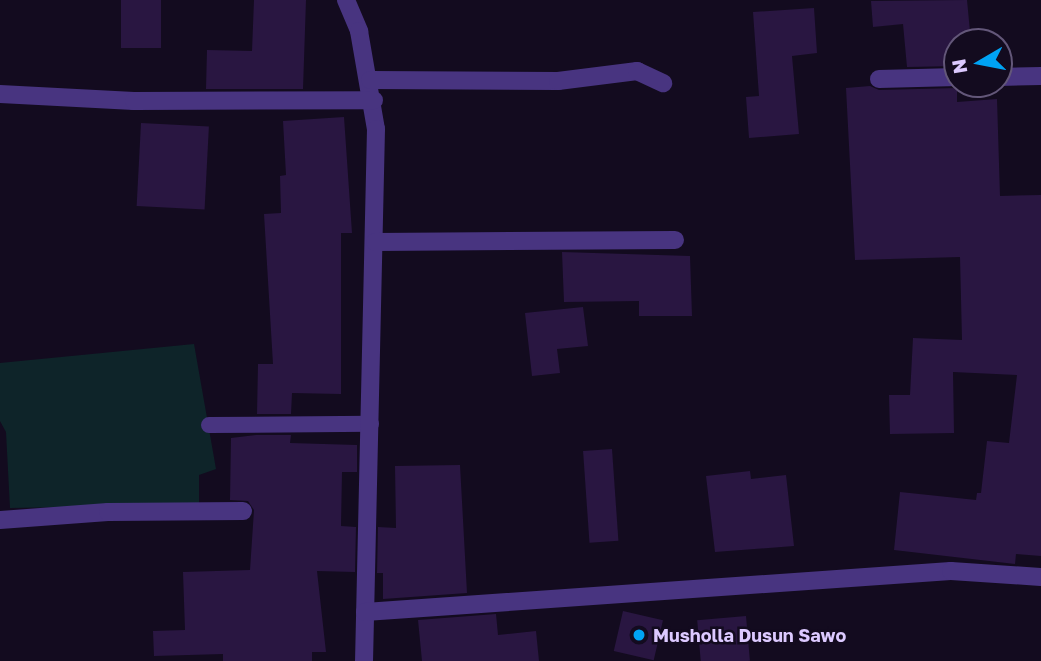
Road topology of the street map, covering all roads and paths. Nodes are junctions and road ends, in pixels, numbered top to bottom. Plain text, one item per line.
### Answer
1 (346, 0) edge
2 (1041, 76) edge
3 (1013, 77) edge
4 (943, 78) edge
5 (879, 79) dead end
6 (370, 80) junction
7 (663, 83) dead end
8 (0, 94) edge
9 (374, 100) junction
10 (675, 240) dead end
11 (375, 242) junction
12 (371, 424) junction
13 (209, 425) dead end
14 (243, 511) dead end
15 (0, 520) edge
16 (1041, 576) edge
17 (365, 612) junction
18 (364, 661) edge

1 - 6 street
2 - 3 street
4 - 5 street
6 - 7 street
6 - 9 street
8 - 9 street
9 - 11 street
10 - 11 street
11 - 12 street
12 - 13 lane
12 - 17 street
14 - 15 street
16 - 17 street
17 - 18 street

